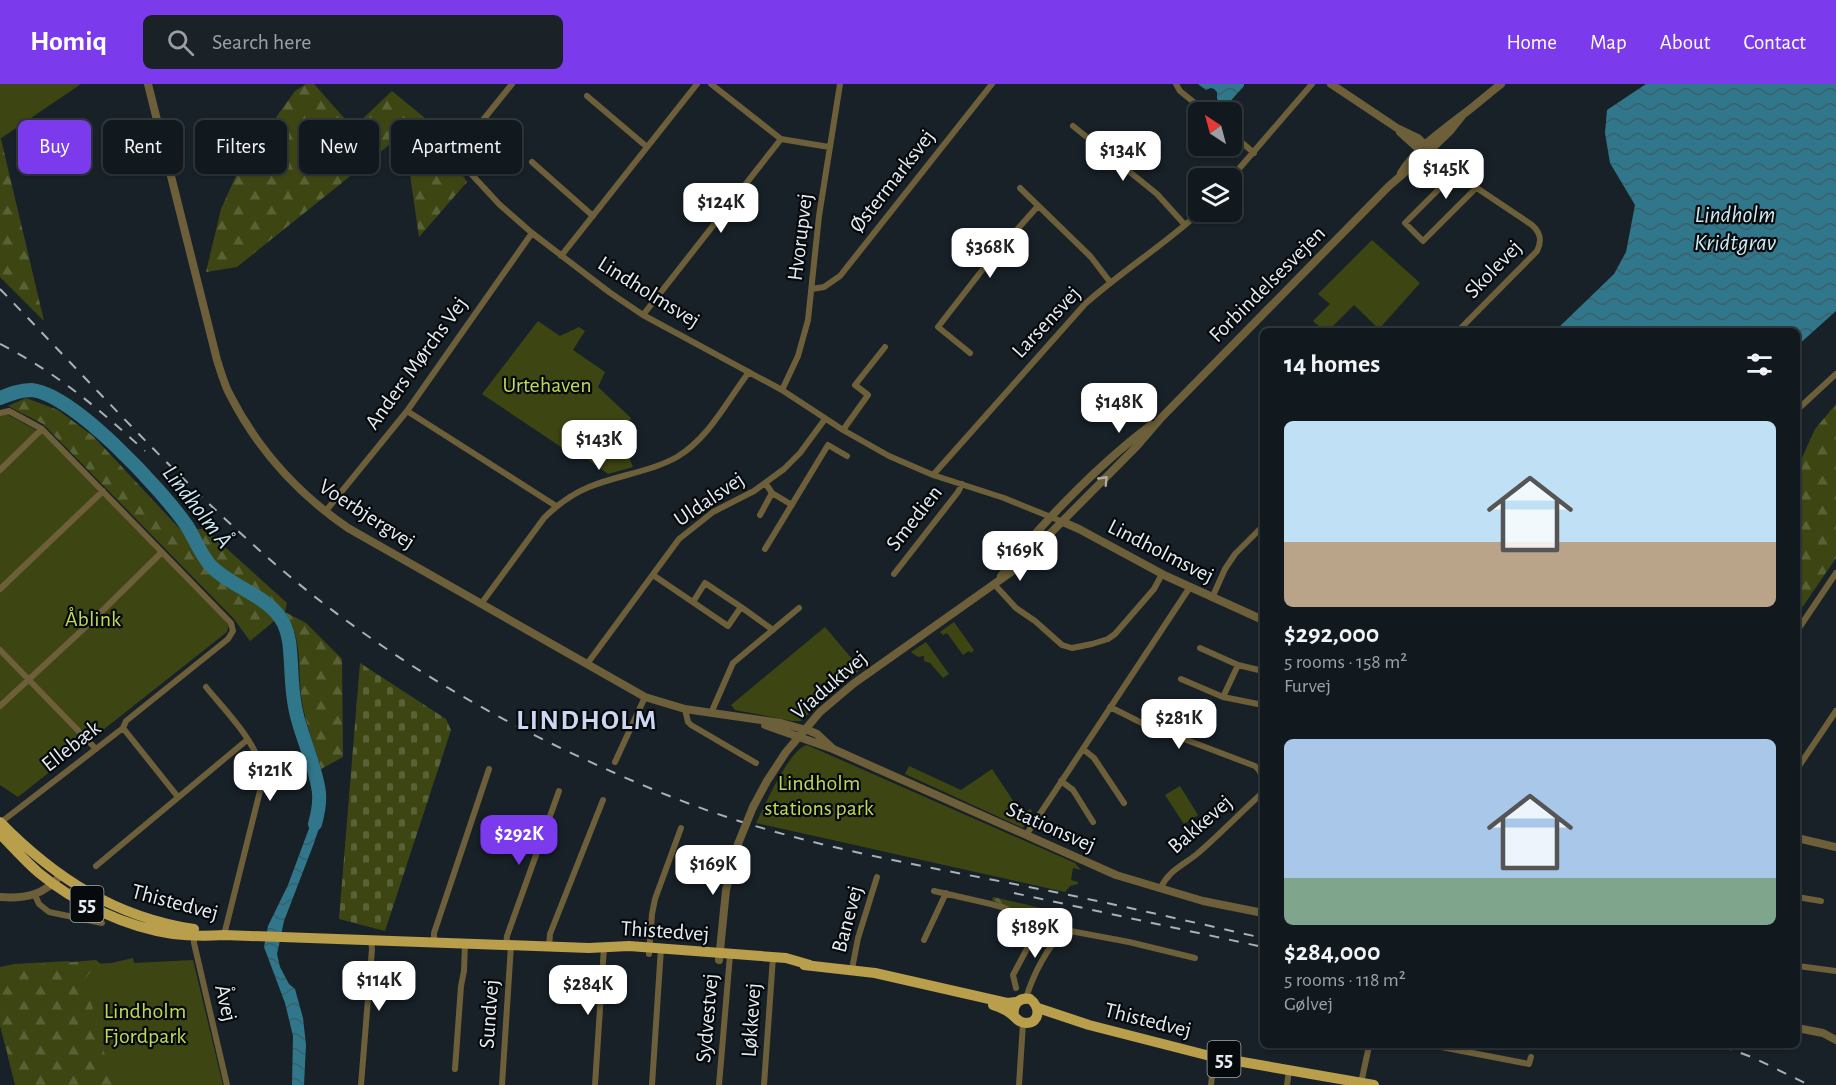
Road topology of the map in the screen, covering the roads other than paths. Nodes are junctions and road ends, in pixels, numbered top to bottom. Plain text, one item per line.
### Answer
1 (147, 84) edge
2 (512, 84) edge
3 (697, 84) edge
4 (711, 84) edge
5 (840, 84) edge
6 (992, 84) edge
7 (1176, 84) edge
8 (1312, 84) edge
9 (1331, 84) edge
10 (1501, 84) edge
11 (587, 96) dead end
12 (1194, 102) edge
13 (1073, 126) dead end
14 (781, 139) junction
15 (1242, 143) edge
16 (647, 147) junction
17 (830, 147) junction
18 (1424, 150) junction
19 (1254, 153) junction
20 (532, 162) dead end
21 (1240, 168) edge
22 (1020, 188) dead end
23 (1476, 188) junction
24 (1439, 189) dead end
25 (1038, 206) junction
26 (592, 216) junction
27 (1188, 222) edge
28 (1185, 225) junction
29 (532, 233) junction
30 (561, 256) junction
31 (1110, 282) junction
32 (812, 289) junction
33 (643, 315) junction
34 (1461, 328) edge
35 (885, 346) dead end
36 (970, 353) dead end
37 (749, 372) junction
38 (1836, 374) edge
39 (782, 390) junction
40 (1800, 407) edge
41 (407, 411) junction
42 (0, 413) edge
43 (1162, 417) junction
44 (825, 419) junction
45 (42, 429) junction
46 (843, 430) junction
47 (847, 456) dead end
48 (0, 470) edge
49 (933, 475) junction
50 (766, 484) junction
51 (962, 484) junction
52 (103, 491) junction
53 (772, 493) junction
54 (792, 505) junction
55 (556, 506) junction
56 (325, 512) junction
57 (760, 515) dead end
58 (1051, 518) junction
59 (1063, 522) junction
60 (1260, 529) edge
61 (765, 549) dead end
62 (162, 552) junction
63 (1836, 573) edge
64 (653, 574) junction
65 (894, 574) dead end
66 (1162, 574) junction
67 (994, 584) junction
68 (1190, 587) junction
69 (0, 589) edge
70 (1212, 598) junction
71 (693, 602) junction
72 (481, 604) junction
73 (741, 607) junction
74 (799, 608) dead end
75 (1260, 619) edge
76 (1800, 627) edge
77 (773, 630) junction
78 (1200, 648) dead end
79 (0, 650) edge
80 (587, 664) junction
81 (1238, 665) junction
82 (1260, 670) edge
83 (29, 678) junction
84 (1181, 680) dead end
85 (206, 687) dead end
86 (645, 697) junction
87 (1222, 697) junction
88 (1260, 704) edge
89 (0, 706) edge
90 (1110, 707) junction
91 (686, 708) junction
92 (1836, 711) edge
93 (711, 712) junction
94 (123, 729) junction
95 (801, 733) junction
96 (247, 740) junction
97 (96, 749) junction
98 (1083, 749) junction
99 (615, 762) dead end
100 (756, 763) dead end
101 (1800, 765) edge
102 (489, 769) dead end
103 (1260, 770) edge
104 (1061, 781) junction
105 (559, 791) dead end
106 (1260, 795) edge
107 (178, 796) junction
108 (603, 800) dead end
109 (1124, 804) dead end
110 (1093, 822) dead end
111 (0, 823) edge
112 (681, 828) dead end
113 (0, 834) edge
114 (1026, 835) junction
115 (1800, 839) edge
116 (1836, 846) edge
117 (96, 866) dead end
118 (877, 877) dead end
119 (57, 879) junction
120 (1160, 889) junction
121 (934, 891) dead end
122 (946, 893) junction
123 (34, 895) junction
124 (0, 897) edge
125 (1800, 898) edge
126 (1821, 901) dead end
127 (1260, 912) edge
128 (102, 923) dead end
129 (1038, 928) junction
130 (194, 933) junction
131 (224, 935) junction
132 (1056, 939) junction
133 (370, 940) junction
134 (924, 940) dead end
135 (434, 942) junction
136 (465, 943) junction
137 (509, 945) junction
138 (549, 946) junction
139 (604, 948) junction
140 (649, 951) junction
141 (661, 952) junction
142 (725, 957) junction
143 (1196, 958) dead end
144 (772, 961) junction
145 (1800, 966) edge
146 (852, 969) junction
147 (1836, 971) edge
148 (1016, 988) dead end
149 (968, 994) junction
150 (1021, 1000) junction
151 (1036, 1014) junction
152 (1014, 1015) junction
153 (1023, 1023) junction
154 (1800, 1029) edge
155 (1836, 1040) edge
156 (1368, 1048) edge
157 (1446, 1048) edge
158 (1214, 1057) junction
159 (1531, 1057) dead end
160 (455, 1069) dead end
161 (1289, 1071) junction
162 (1356, 1083) edge
163 (226, 1085) edge
164 (361, 1085) edge
165 (502, 1085) edge
166 (595, 1085) edge
167 (652, 1085) edge
168 (719, 1085) edge
169 (764, 1085) edge
170 (1019, 1085) edge
171 (1211, 1085) edge
172 (1287, 1085) edge
173 (1374, 1085) edge

1 - 56 street, Voerbjergvej
2 - 29 street, Lindholmsvej
3 - 16 street
4 - 14 street
5 - 17 street, Hvorupvej
6 - 32 street, Østermarksvej
7 - 12 street
8 - 19 street
9 - 18 street
10 - 18 street, Forbindelsesvejen
11 - 16 street
13 - 28 street
14 - 17 street
14 - 33 street
15 - 19 street
16 - 26 street
17 - 32 street, Hvorupvej
18 - 23 street, Skolevej
18 - 43 street, Forbindelsesvejen
19 - 21 street
20 - 26 street
22 - 25 street
23 - 24 street
23 - 34 street, Skolevej
25 - 31 street
25 - 36 street
26 - 30 street
27 - 28 street, Larsensvej
28 - 31 street, Larsensvej
29 - 30 street, Lindholmsvej
29 - 41 street, Anders Mørchs Vej
30 - 33 street, Lindholmsvej
31 - 49 street, Larsensvej
32 - 39 street, Hvorupvej
33 - 37 street, Lindholmsvej
35 - 46 street
37 - 39 street, Lindholmsvej
37 - 55 street
38 - 40 street
39 - 44 street, Lindholmsvej
41 - 55 street
41 - 56 street, Anders Mørchs Vej
42 - 45 street
43 - 58 street, Forbindelsesvejen
59 -> 43 street, Forbindelsesvejen
44 - 46 street, Lindholmsvej
44 - 50 street, Uldalsvej
45 - 48 street
45 - 52 street
46 - 49 street, Lindholmsvej
47 - 54 street
49 - 51 street, Lindholmsvej
50 - 53 street, Uldalsvej
50 - 64 street, Uldalsvej
51 - 58 street, Lindholmsvej
51 - 65 street, Smedien
52 - 62 street
52 - 69 street
53 - 54 street, Uldalsvej
53 - 57 street, Uldalsvej
54 - 61 street
55 - 72 street
56 - 72 street, Voerbjergvej
58 - 59 street, Lindholmsvej
58 - 67 street, Viaduktvej
59 - 66 street, Lindholmsvej
59 - 67 street, Viaduktvej
60 - 70 street
62 - 83 street
62 - 94 street
63 - 76 street
64 - 71 street
64 - 80 street, Uldalsvej
66 - 67 street
66 - 68 street, Lindholmsvej
67 - 95 street, Viaduktvej
68 - 70 street, Lindholmsvej
68 - 90 street
70 - 75 street, Lindholmsvej
71 - 73 street
71 - 73 street
72 - 80 street, Voerbjergvej
73 - 77 street
74 - 77 street
77 - 93 street
78 - 81 street
79 - 83 street
80 - 86 street, Voerbjergvej
81 - 82 street
81 - 87 street
83 - 89 street
83 - 97 street
84 - 87 street
85 - 96 street
86 - 91 street, Voerbjergvej
86 - 99 street
87 - 88 street
90 - 98 street
90 - 103 street, Bakkevej
91 - 93 street, Voerbjergvej
91 - 100 street
92 - 101 street
93 - 95 street, Voerbjergvej
94 - 97 street, Ellebæk
94 - 107 street, Ellebæk
95 - 114 street, Stationsvej
95 - 142 street, Viaduktvej, bridge
96 - 107 street
96 - 131 street
97 - 111 street, Ellebæk
98 - 104 street
98 - 109 street
102 - 135 street
104 - 110 street
104 - 114 street
105 - 137 street, Sundvej
106 - 120 street, Bakkevej
107 - 117 street
108 - 138 street
111 - 119 main road, Thistedvej / 55
112 - 140 street
113 - 119 main road, Thistedvej / 55
114 - 120 street, Stationsvej
115 - 116 street
118 - 146 street, Banevej
119 - 123 street
119 - 130 main road, Thistedvej / 55
120 - 127 street, Stationsvej
121 - 122 street
122 - 129 street
122 - 134 street
123 - 124 street
123 - 128 street
125 - 126 street
129 - 132 street
129 - 148 street
130 - 131 main road, Thistedvej / 55
130 - 163 street, Åvej
131 - 133 main road, Thistedvej / 55
132 - 143 street
132 - 150 street
133 - 135 main road, Thistedvej / 55
133 - 164 street
135 - 136 main road, Thistedvej / 55
136 - 137 main road, Thistedvej / 55
136 - 160 street
137 - 138 main road, Thistedvej / 55
137 - 165 street, Sundvej
138 - 139 main road, Thistedvej / 55
139 - 140 main road, Thistedvej / 55
139 - 166 street
140 - 141 main road, Thistedvej / 55
141 - 142 main road, Thistedvej / 55
141 - 167 street
142 - 144 main road, Thistedvej / 55
142 - 168 street, Sydvestvej
144 - 146 main road, Thistedvej / 55
144 - 169 street, Løkkevej
145 - 147 street
146 - 149 main road, Thistedvej / 55
149 - 150 main road, Thistedvej / 55
149 - 152 main road, Thistedvej / 55
150 - 151 main road, 55
150 - 152 main road
151 - 153 main road
151 - 158 main road, Thistedvej / 55
152 - 153 main road, 55
153 - 170 street
154 - 155 street
156 - 162 street
157 - 159 street
158 - 161 main road, Thistedvej / 55
158 - 171 street
161 - 162 main road, Thistedvej / 55
161 - 172 street
162 - 173 main road, Thistedvej / 55

